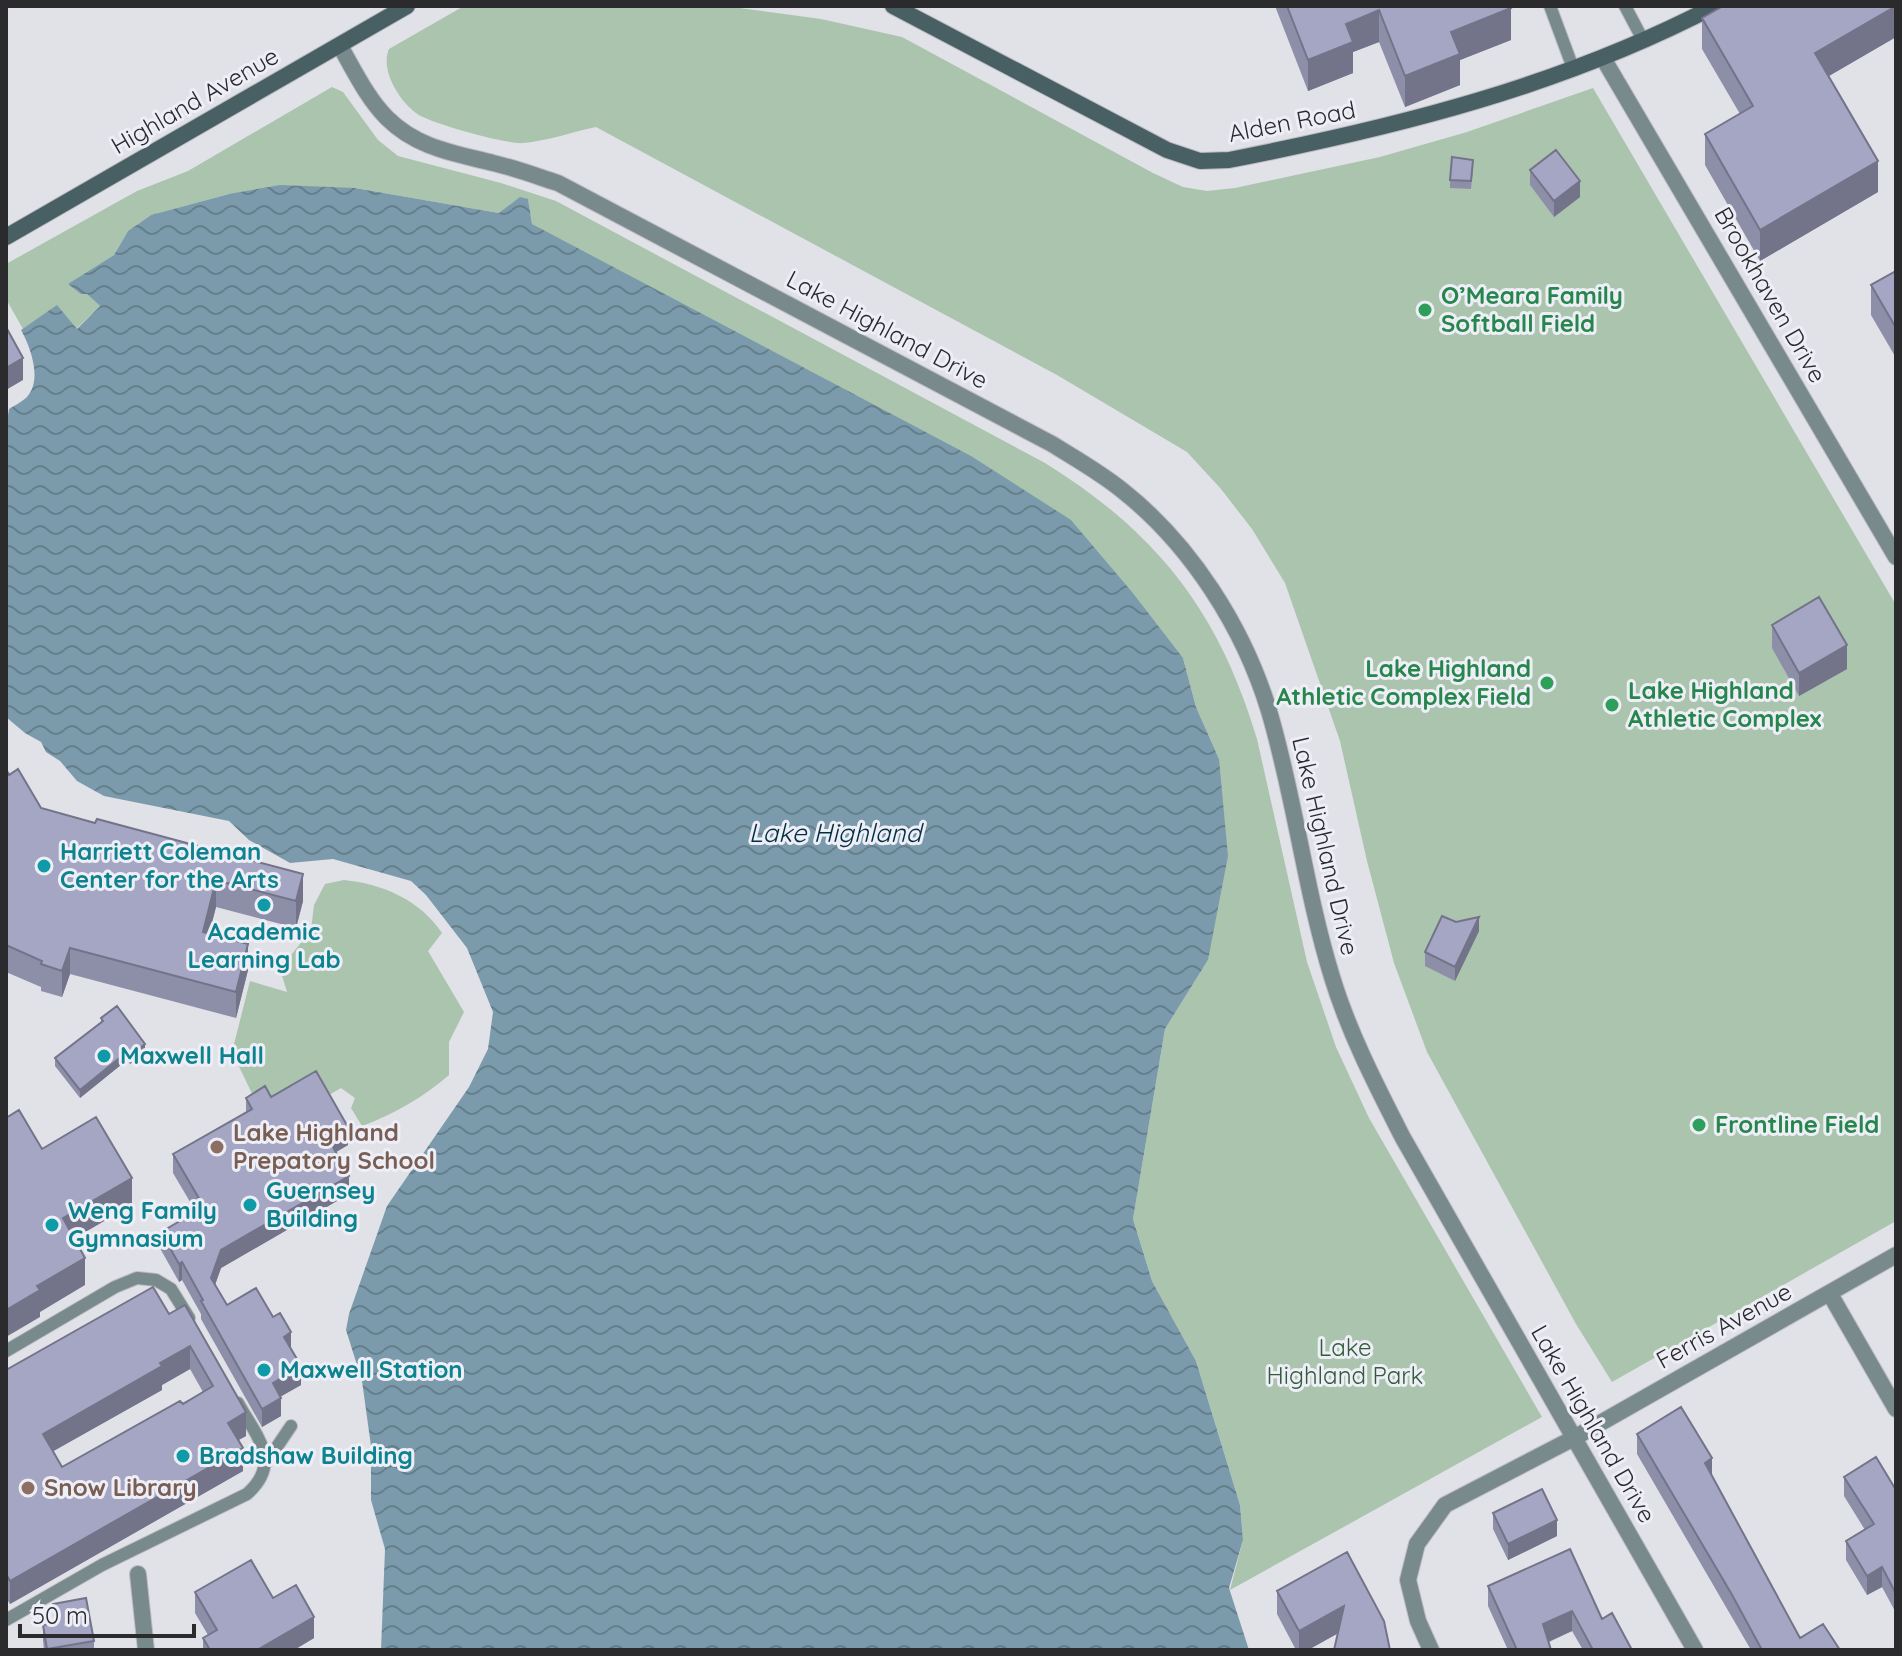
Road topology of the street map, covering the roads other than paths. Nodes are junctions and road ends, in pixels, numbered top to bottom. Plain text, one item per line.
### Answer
1 (407, 6) edge
2 (893, 6) edge
3 (1550, 6) edge
4 (1625, 6) edge
5 (1715, 6) edge
6 (1643, 40) junction
7 (340, 46) junction
8 (1603, 58) junction
9 (1573, 68) junction
10 (6, 237) edge
11 (1896, 557) edge
12 (1896, 1255) edge
13 (1830, 1294) junction
14 (198, 1335) edge
15 (6, 1351) edge
16 (228, 1386) edge
17 (1896, 1409) edge
18 (291, 1426) dead end
19 (1574, 1438) junction
20 (266, 1463) junction
21 (138, 1574) dead end
22 (6, 1620) edge
23 (146, 1650) edge
24 (1431, 1650) edge
25 (1695, 1650) edge

1 - 7 street, Highland Avenue
2 - 9 street, Alden Road
3 - 9 lane
4 - 6 lane
5 - 6 street, Alden Road
6 - 8 street, Alden Road
7 - 10 street, Highland Avenue
7 - 19 street, Lake Highland Drive
8 - 9 street, Alden Road
8 - 11 street, Brookhaven Drive
12 - 13 street, Ferris Avenue
13 - 17 street
13 - 19 street, Ferris Avenue
14 - 15 lane
16 - 20 lane
18 - 20 lane
19 - 24 street, Ferris Avenue
19 - 25 street, Lake Highland Drive
20 - 22 lane
21 - 23 street

